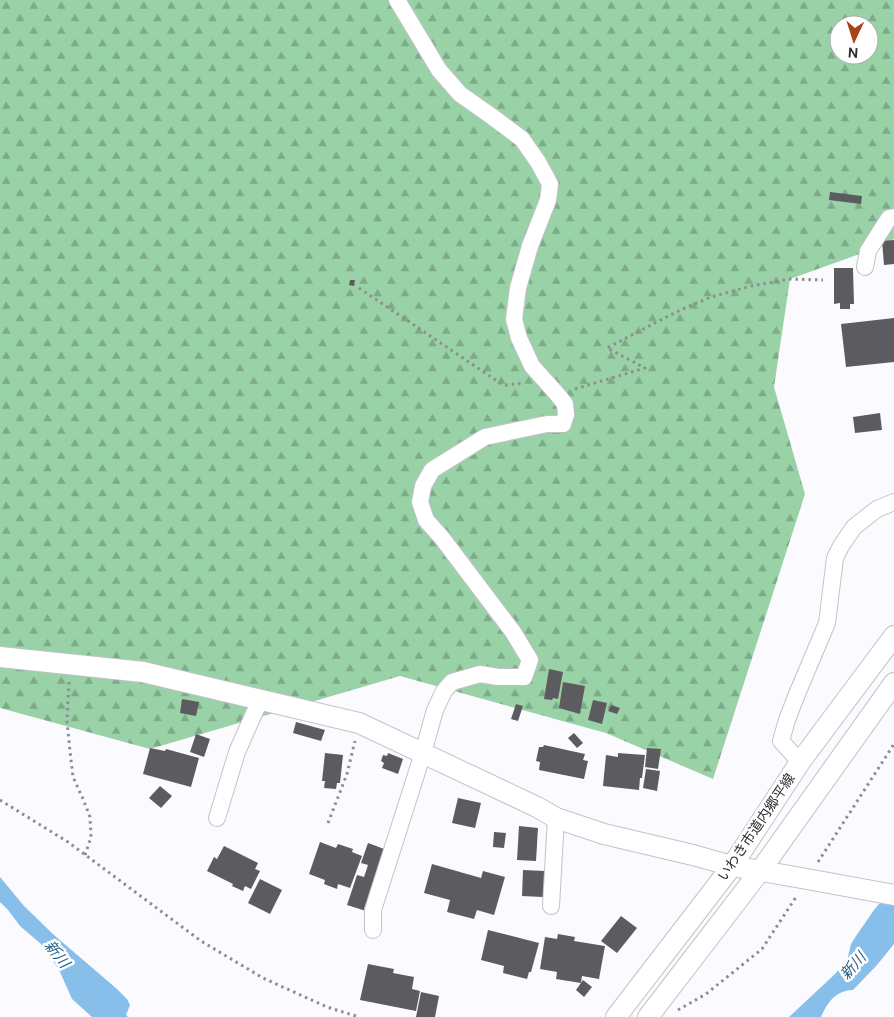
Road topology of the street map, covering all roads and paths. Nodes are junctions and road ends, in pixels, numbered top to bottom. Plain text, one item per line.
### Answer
1 (397, 0) edge
2 (894, 217) edge
3 (865, 267) dead end
4 (823, 280) dead end
5 (359, 288) dead end
6 (540, 376) junction
7 (557, 394) junction
8 (894, 502) edge
9 (894, 636) edge
10 (0, 657) edge
11 (70, 665) junction
12 (894, 683) edge
13 (260, 700) junction
14 (359, 723) junction
15 (423, 754) junction
16 (800, 762) junction
17 (0, 800) edge
18 (217, 818) dead end
19 (556, 818) junction
20 (328, 823) dead end
21 (85, 855) junction
22 (732, 866) junction
23 (760, 871) junction
24 (894, 895) edge
25 (551, 906) dead end
26 (373, 930) dead end
27 (622, 1009) edge
28 (359, 1017) edge
29 (648, 1017) edge

1 - 6 street
2 - 3 street
4 - 7 path
5 - 6 path
6 - 7 street
7 - 15 street
8 - 16 street
9 - 16 street, いわき市道内郷平線
10 - 11 street
11 - 13 street
11 - 21 path
12 - 23 street, いわき市道内郷平線
13 - 14 street
13 - 18 street
14 - 15 street
14 - 20 path
15 - 19 street
15 - 26 street
16 - 22 street, いわき市道内郷平線
17 - 21 path
19 - 22 street
19 - 25 street
21 - 28 path
22 - 23 street
22 - 27 street, いわき市道内郷平線
23 - 24 street
23 - 29 street, いわき市道内郷平線

